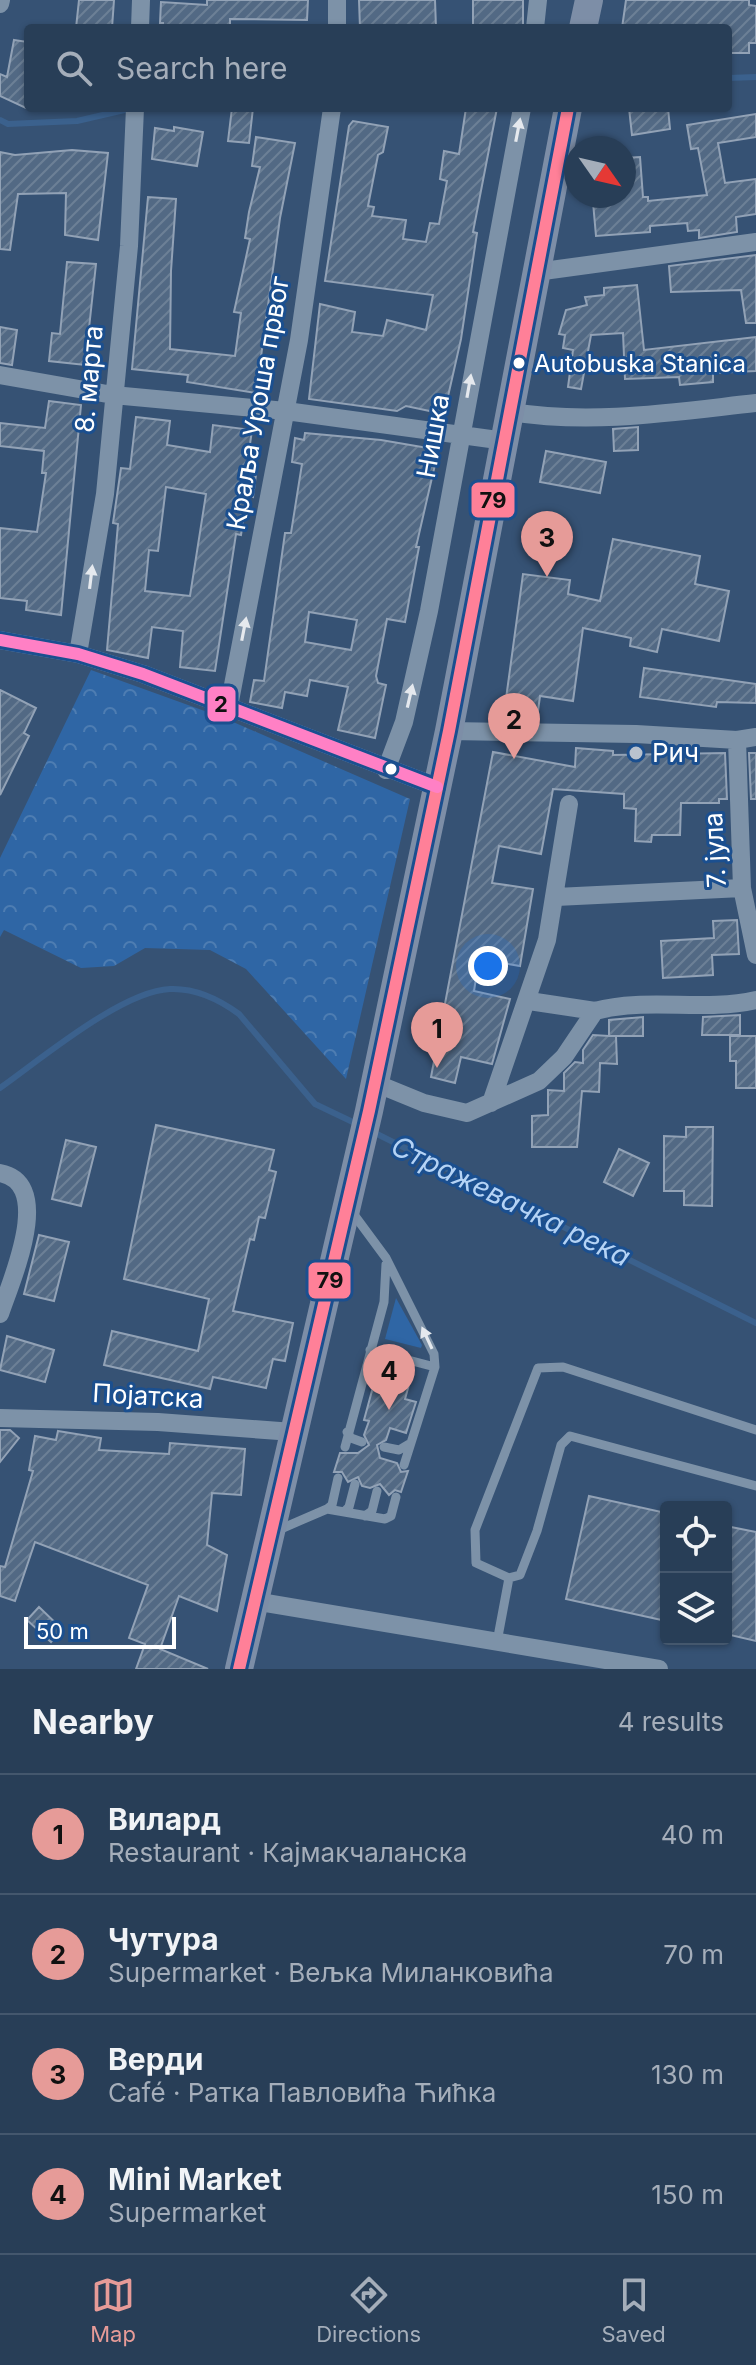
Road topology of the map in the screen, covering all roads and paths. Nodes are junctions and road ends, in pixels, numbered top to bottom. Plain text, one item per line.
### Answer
1 (141, 0) edge
2 (337, 0) edge
3 (538, 0) edge
4 (589, 0) edge
5 (140, 24) edge
6 (337, 24) edge
7 (535, 24) edge
8 (584, 24) edge
9 (331, 112) edge
10 (521, 112) edge
11 (567, 112) edge
12 (135, 114) edge
13 (756, 242) edge
14 (536, 272) junction
15 (0, 375) edge
16 (113, 395) junction
17 (756, 403) edge
18 (286, 411) junction
19 (511, 412) junction
20 (460, 434) junction
21 (505, 441) junction
22 (0, 640) edge
23 (78, 654) junction
24 (229, 706) junction
25 (449, 731) junction
26 (756, 737) edge
27 (737, 740) junction
28 (386, 770) junction
29 (437, 787) junction
30 (569, 804) dead end
31 (742, 888) junction
32 (556, 897) junction
33 (756, 955) edge
34 (756, 1000) edge
35 (529, 1001) junction
36 (595, 1011) junction
37 (375, 1083) junction
38 (491, 1103) junction
39 (0, 1173) edge
40 (346, 1207) junction
41 (386, 1258) junction
42 (0, 1314) edge
43 (370, 1350) junction
44 (435, 1367) junction
45 (0, 1418) edge
46 (756, 1430) edge
47 (293, 1432) junction
48 (409, 1444) junction
49 (344, 1448) dead end
50 (397, 1450) junction
51 (384, 1454) dead end
52 (338, 1478) dead end
53 (355, 1484) dead end
54 (756, 1486) edge
55 (377, 1491) dead end
56 (396, 1497) dead end
57 (327, 1509) junction
58 (344, 1512) junction
59 (365, 1516) junction
60 (268, 1540) junction
61 (509, 1578) junction
62 (254, 1601) junction
63 (497, 1642) junction
64 (245, 1667) edge
65 (659, 1669) edge

1 - 5 street
2 - 6 street
3 - 7 street
4 - 8 main road
9 - 18 street, Краља Уроша првог
20 -> 10 street, Нишка
11 - 14 main road
12 - 16 street, 8. марта
13 - 14 street
14 - 19 main road
15 - 16 street
16 - 18 street
23 -> 16 street, 8. марта
17 - 19 street
18 - 20 street
24 -> 18 street, Краља Уроша првог
19 - 21 main road
20 - 21 street
28 -> 20 street, Нишка
21 - 25 main road
22 - 23 street
23 - 24 street
24 - 28 street
25 - 27 street
25 - 29 main road
26 - 27 street
27 - 31 street, 7. јула
28 - 29 street
29 - 37 main road
30 - 32 street
31 - 32 street
31 - 33 street, 7. јула
32 - 35 street
34 - 36 street
35 - 36 street
35 - 38 street
36 - 38 street
37 - 38 street
37 - 40 main road
39 - 42 street
40 - 41 lane
40 - 47 main road
41 - 43 lane
44 -> 41 lane
43 - 44 lane
43 - 49 lane
44 - 48 lane
45 - 47 street, Појатска
46 - 61 lane
47 - 60 main road
48 - 50 lane
48 - 50 lane
50 - 51 lane
52 - 57 lane
53 - 58 lane
54 - 61 lane
55 - 59 lane
56 - 59 lane
57 - 58 lane
57 - 60 lane
58 - 59 lane
60 - 62 main road
61 - 63 lane
62 - 63 street
62 - 64 main road
63 - 65 street

